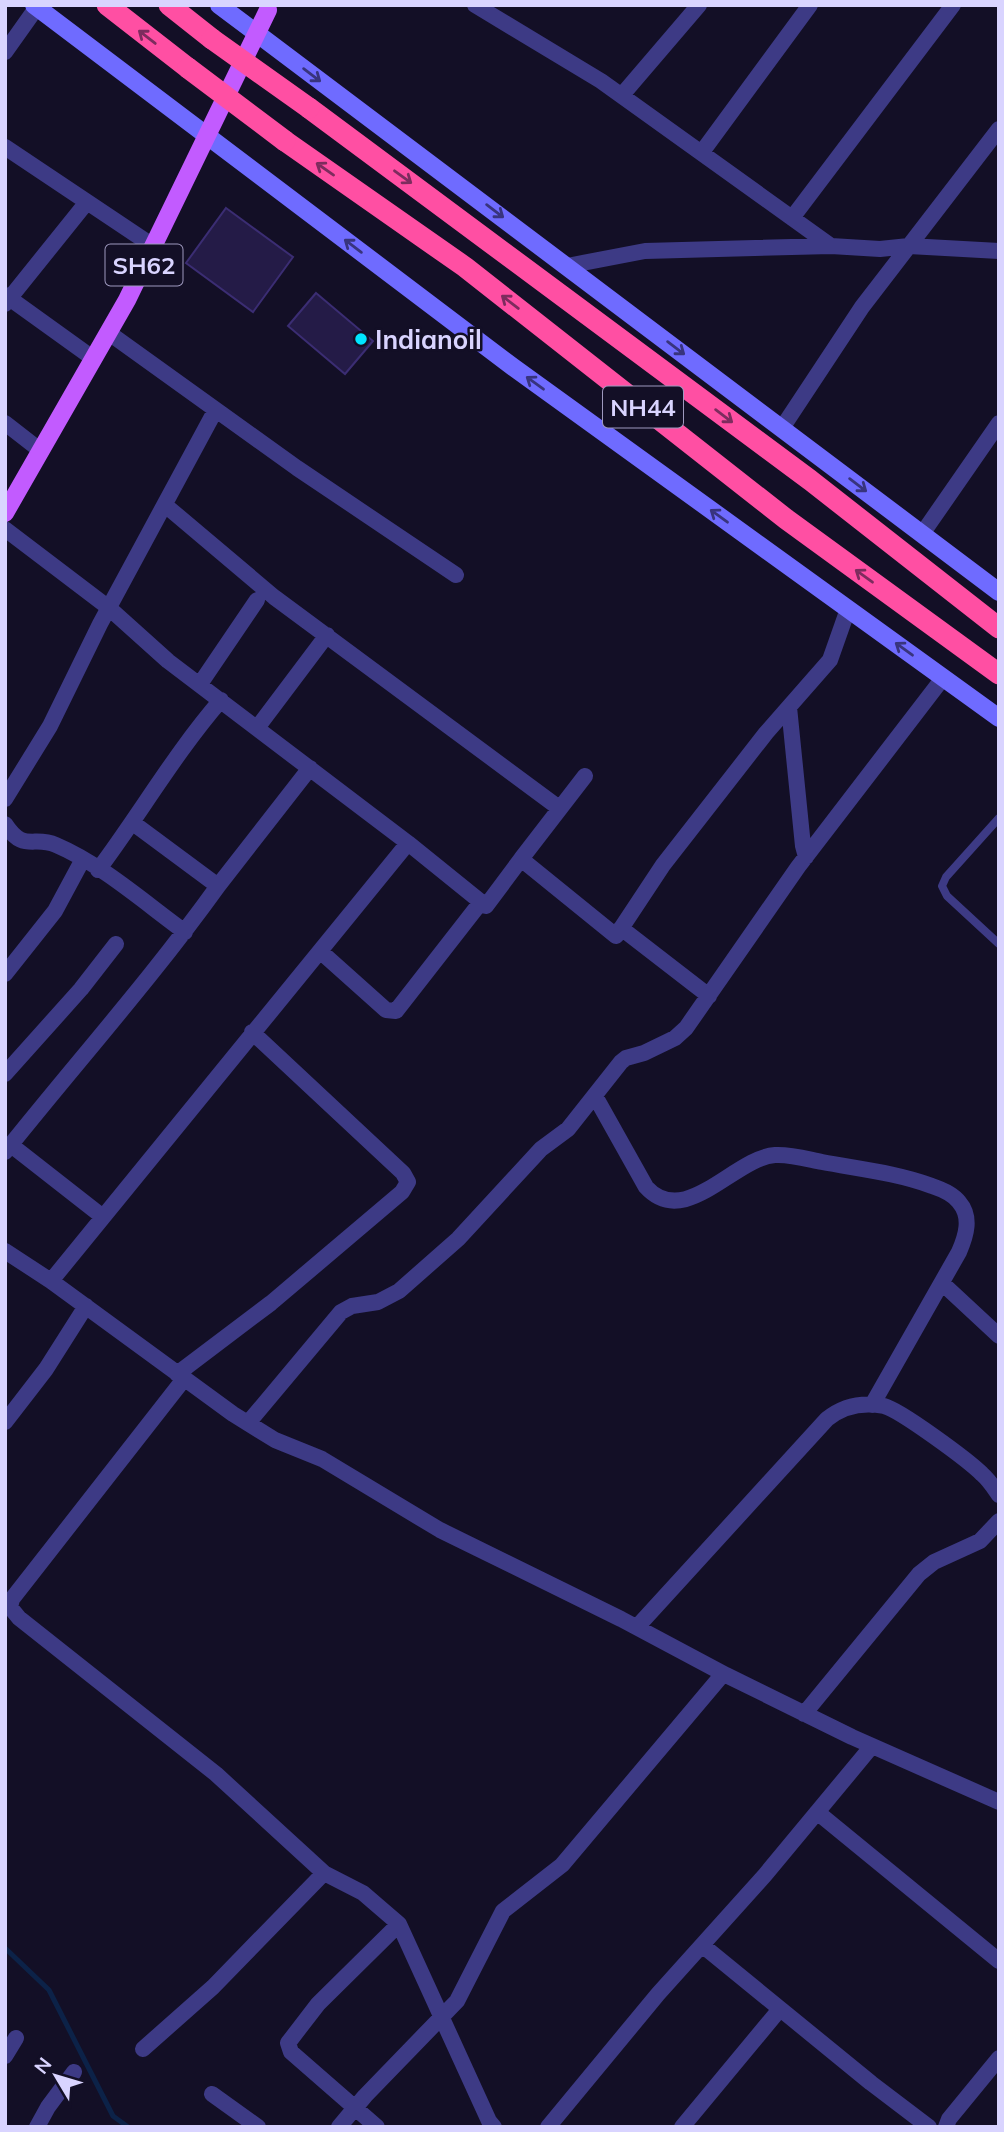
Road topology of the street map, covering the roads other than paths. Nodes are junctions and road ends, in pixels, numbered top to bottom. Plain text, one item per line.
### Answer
1 (107, 5) edge
2 (169, 5) edge
3 (219, 5) edge
4 (475, 5) edge
5 (699, 5) edge
6 (810, 5) edge
7 (953, 5) edge
8 (36, 6) edge
9 (269, 7) edge
10 (257, 34) junction
11 (5, 52) edge
12 (622, 95) junction
13 (999, 129) edge
14 (208, 136) junction
15 (5, 147) edge
16 (702, 152) junction
17 (87, 202) junction
18 (792, 218) junction
19 (153, 246) junction
20 (831, 246) junction
21 (909, 246) junction
22 (999, 251) edge
23 (567, 266) junction
24 (7, 299) edge
25 (109, 333) junction
26 (94, 359) junction
27 (215, 411) junction
28 (5, 423) edge
29 (999, 423) edge
30 (782, 428) junction
31 (41, 451) junction
32 (165, 505) junction
33 (5, 513) edge
34 (5, 528) edge
35 (922, 534) junction
36 (457, 575) dead end
37 (999, 592) edge
38 (257, 600) dead end
39 (109, 608) junction
40 (848, 609) junction
41 (999, 628) edge
42 (327, 635) junction
43 (999, 674) edge
44 (943, 678) junction
45 (200, 684) junction
46 (221, 700) junction
47 (789, 707) junction
48 (999, 718) edge
49 (257, 728) junction
50 (310, 768) junction
51 (585, 776) dead end
52 (5, 799) edge
53 (559, 808) junction
54 (999, 818) edge
55 (133, 823) junction
56 (5, 824) edge
57 (408, 843) junction
58 (806, 857) junction
59 (83, 859) junction
60 (521, 859) junction
61 (98, 870) junction
62 (218, 886) junction
63 (481, 902) junction
64 (621, 928) junction
65 (185, 932) junction
66 (116, 944) dead end
67 (999, 944) edge
68 (320, 951) junction
69 (5, 974) edge
70 (709, 996) junction
71 (253, 1032) junction
72 (5, 1074) edge
73 (594, 1096) junction
74 (8, 1149) edge
75 (103, 1217) junction
76 (5, 1251) edge
77 (51, 1281) junction
78 (942, 1283) junction
79 (86, 1306) junction
80 (999, 1336) edge
81 (181, 1376) junction
82 (872, 1405) junction
83 (5, 1422) edge
84 (248, 1423) junction
85 (999, 1495) edge
86 (999, 1521) edge
87 (637, 1627) junction
88 (723, 1674) junction
89 (804, 1714) junction
90 (872, 1745) junction
91 (999, 1802) edge
92 (817, 1812) junction
93 (324, 1873) junction
94 (399, 1924) junction
95 (702, 1945) junction
96 (999, 1961) edge
97 (780, 2009) junction
98 (443, 2017) junction
99 (16, 2038) dead end
100 (143, 2049) dead end
101 (5, 2056) edge
102 (999, 2058) edge
103 (74, 2072) dead end
104 (212, 2094) dead end
105 (355, 2106) junction
106 (37, 2127) edge
107 (258, 2127) edge
108 (339, 2127) edge
109 (377, 2127) edge
110 (494, 2127) edge
111 (548, 2127) edge
112 (682, 2127) edge
113 (929, 2127) edge
114 (946, 2127) edge

43 -> 1 highway, NH44, bridge
2 -> 41 highway, NH44, bridge
3 - 10 street
4 - 12 street
5 - 12 street
6 - 16 street
7 - 18 street
8 - 11 street
8 - 14 street
9 - 10 main road, SH62
10 - 14 main road, SH62
10 -> 23 street
12 - 16 street
13 - 21 street
14 - 19 main road, SH62
40 -> 14 street
15 - 17 street
16 - 18 street
17 - 19 street
17 - 24 street
18 - 20 street
19 - 25 main road, SH62
20 - 21 street
20 - 23 street
21 - 22 street
21 - 30 street
23 -> 30 street
24 - 26 street
25 - 26 main road, SH62
25 - 27 street
26 - 31 main road, SH62
27 - 32 street
27 - 36 street
28 - 31 street
29 - 35 street
30 -> 35 street
31 - 33 main road, SH62
32 - 39 street
32 - 42 street
34 - 39 street
35 - 37 street
38 - 45 street
39 - 45 street
39 - 52 street
44 -> 40 street
40 - 47 street
42 - 49 street
42 - 53 street
44 - 48 street
44 - 58 street
45 - 46 street
46 - 49 street
46 - 55 street
47 - 58 street
47 - 64 street
49 - 50 street
50 - 57 street
50 - 62 street
51 - 53 street
53 - 60 street
54 - 67 lane
55 - 61 street
55 - 62 street
56 - 59 street
57 - 63 street
57 - 68 street
58 - 70 street
59 - 61 street
59 - 69 street
60 - 63 street
60 - 64 street
61 - 65 street
62 - 65 street
63 - 68 street
64 - 70 street
65 - 74 street
66 - 72 street
68 - 71 street
70 - 73 street
71 - 75 street
71 - 81 street
73 - 78 street
73 - 84 street
74 - 75 street
75 - 77 street
76 - 77 street
77 - 79 street
78 - 80 street
78 - 82 street
79 - 81 street
79 - 83 street
81 - 84 street
81 - 93 street
82 - 85 street
82 - 87 street
84 - 87 street
86 - 89 street
87 - 88 street
88 - 89 street
88 - 98 street
89 - 90 street
90 - 91 street
90 - 92 street
92 - 95 street
92 - 96 street
93 - 94 street
93 - 100 street
94 - 98 street
94 - 105 street
95 - 97 street
95 - 111 street
97 - 112 street
97 - 113 street
98 - 105 street
98 - 110 street
99 - 101 street
102 - 114 street
103 - 106 street
104 - 107 street
105 - 108 street
105 - 109 street

